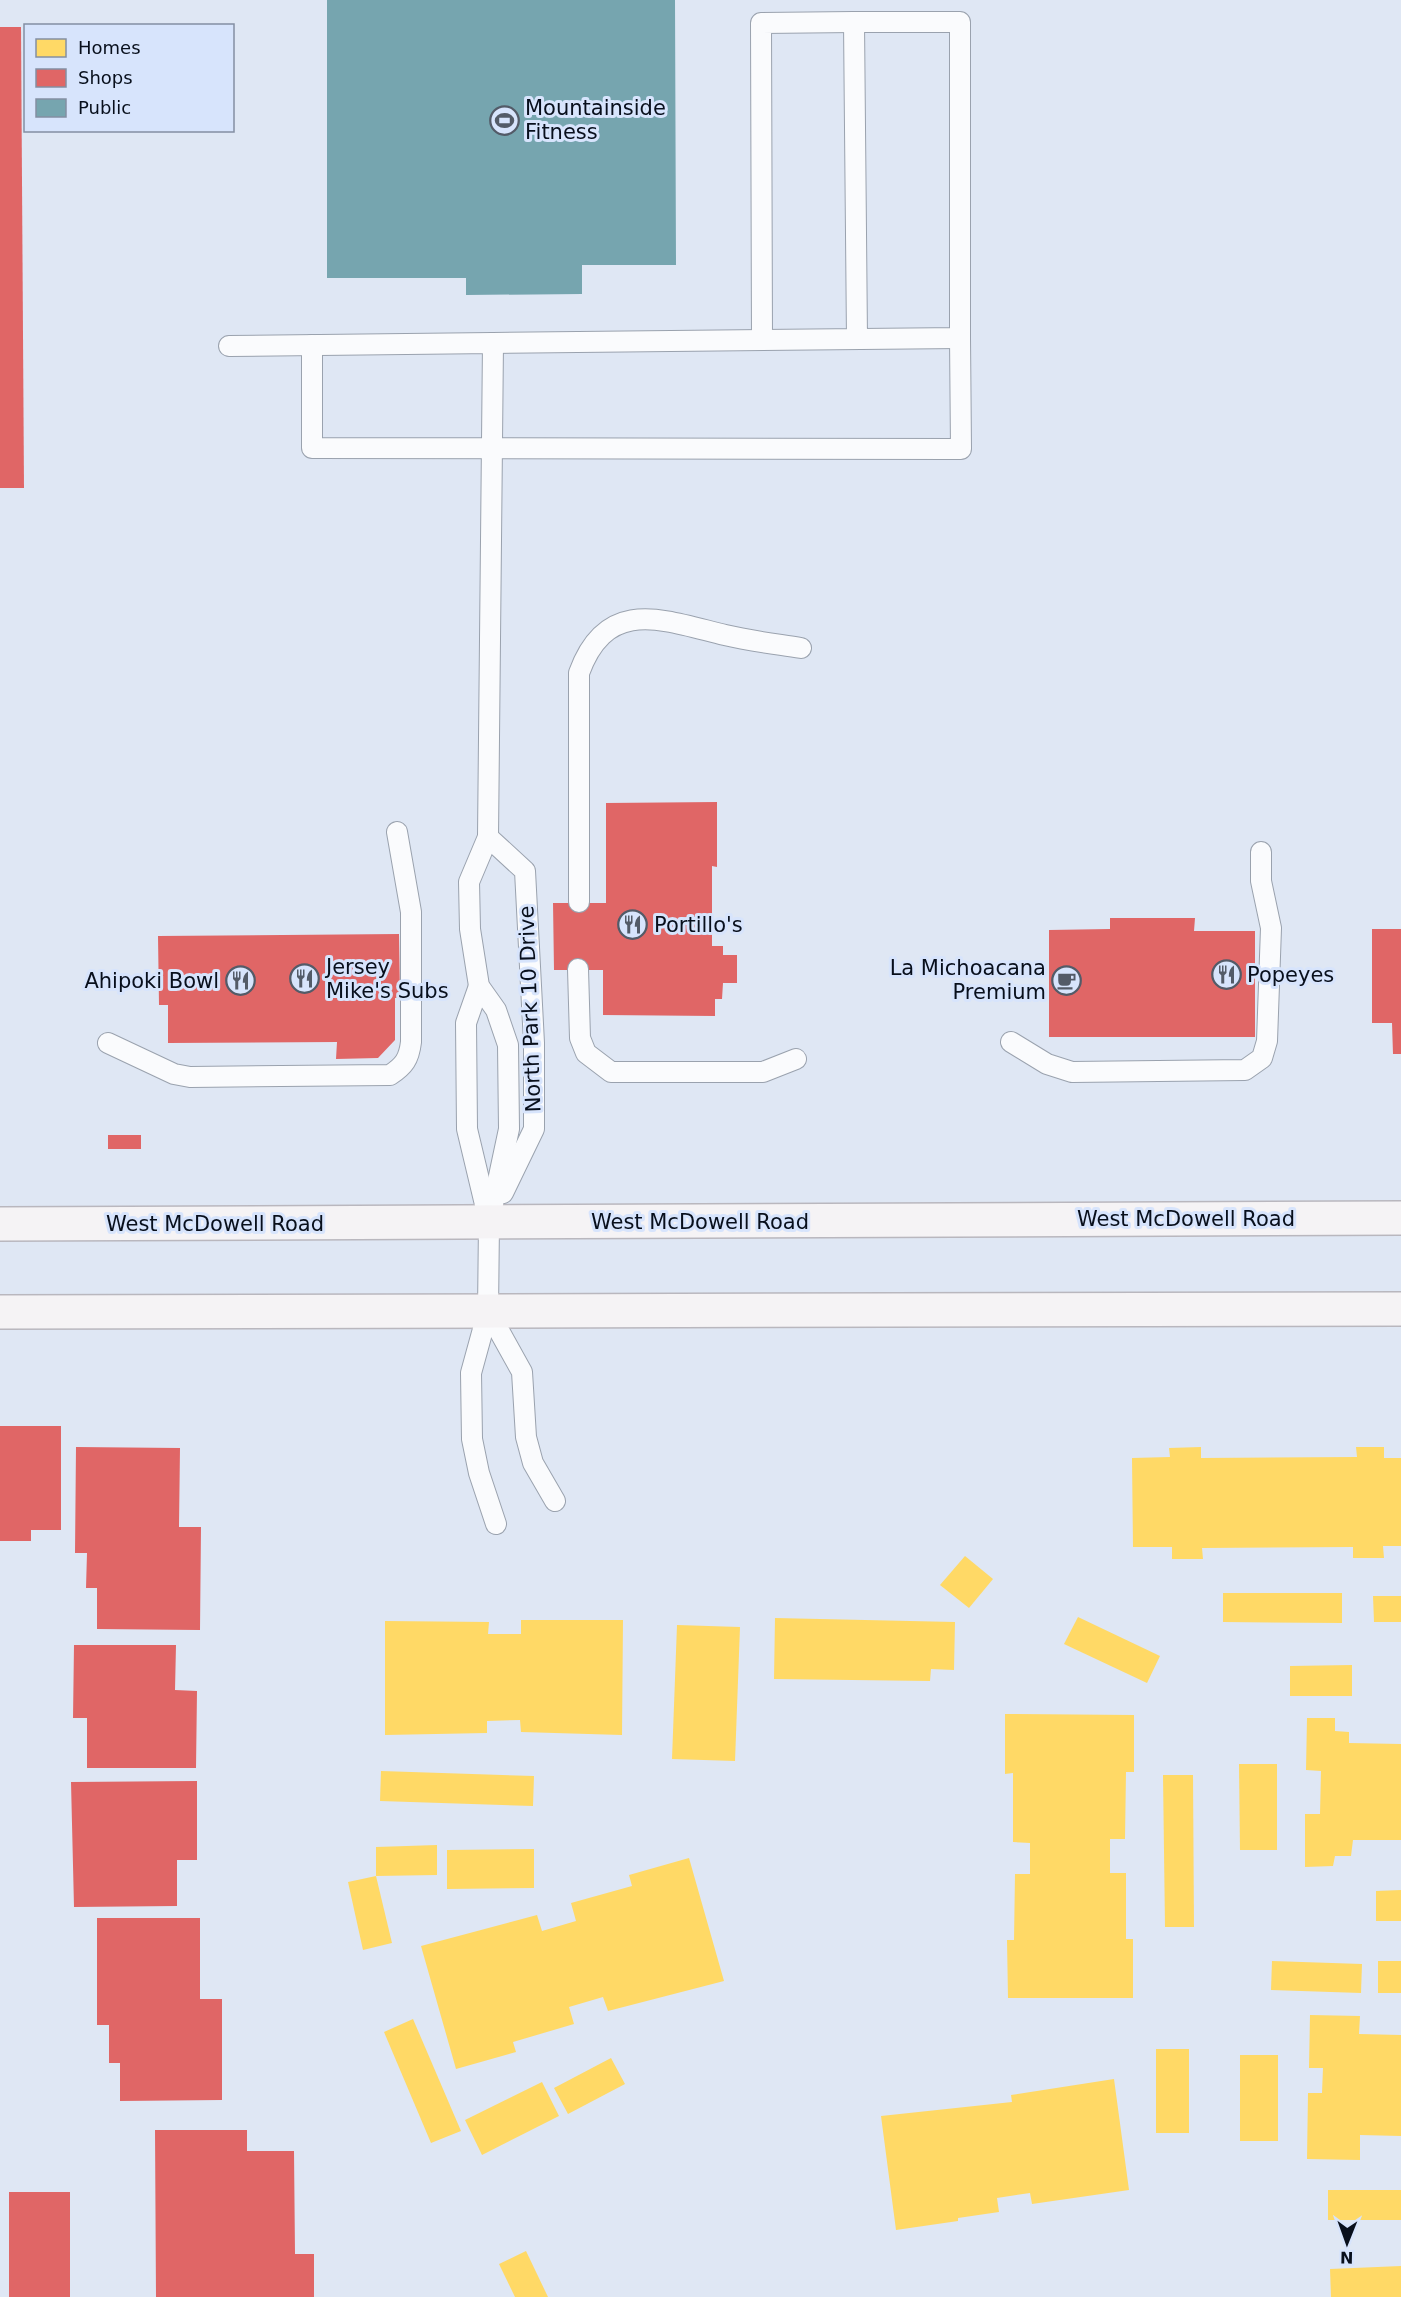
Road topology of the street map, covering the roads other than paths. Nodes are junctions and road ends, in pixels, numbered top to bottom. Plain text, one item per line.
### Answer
1 (854, 22) junction
2 (960, 338) junction
3 (857, 339) junction
4 (762, 340) junction
5 (493, 343) junction
6 (312, 345) junction
7 (229, 346) dead end
8 (492, 450) junction
9 (801, 648) dead end
10 (397, 832) dead end
11 (488, 837) junction
12 (1261, 852) dead end
13 (579, 902) dead end
14 (578, 969) dead end
15 (479, 986) junction
16 (108, 1042) dead end
17 (1011, 1042) dead end
18 (796, 1059) dead end
19 (1401, 1218) edge
20 (489, 1223) junction
21 (0, 1224) edge
22 (1401, 1309) edge
23 (488, 1311) junction
24 (0, 1312) edge
25 (555, 1501) dead end
26 (496, 1524) dead end

1 - 2 lane
1 - 3 lane
1 - 4 lane
2 - 3 lane
2 - 8 lane
3 - 4 lane
4 - 5 lane
5 - 6 lane
5 - 8 lane, North Park 10 Drive
6 - 7 lane
6 - 8 lane
8 - 11 lane, North Park 10 Drive
9 - 13 lane
10 - 16 lane
11 - 15 lane, North Park 10 Drive
11 - 20 lane, North Park 10 Drive
12 - 17 lane
14 - 18 lane
15 - 20 lane, North Park 10 Drive
15 - 20 lane, North Park 10 Drive
19 - 20 main road, West McDowell Road
20 - 21 main road, West McDowell Road
20 - 23 lane, North Park 10 Drive
22 - 23 main road
23 - 24 main road
23 - 25 lane
23 - 26 lane, North Park 10 Drive

